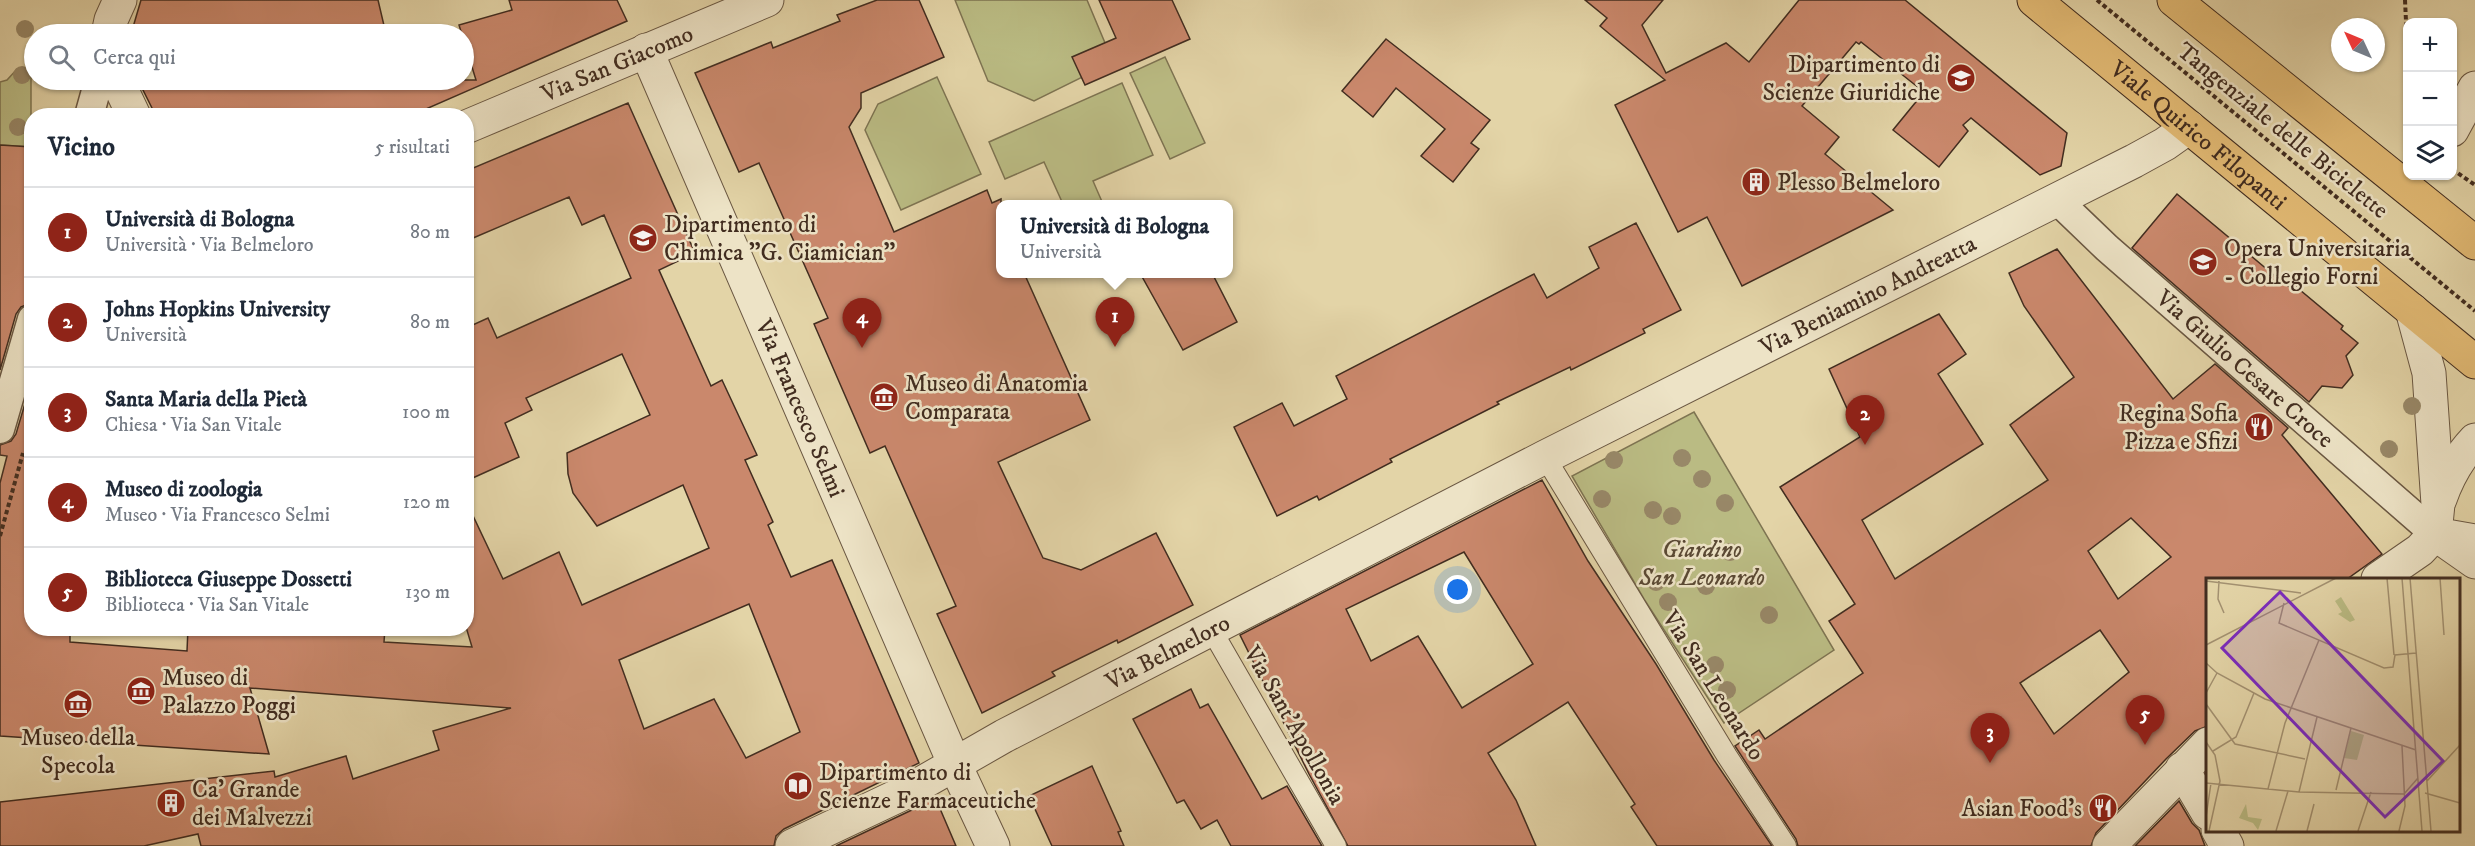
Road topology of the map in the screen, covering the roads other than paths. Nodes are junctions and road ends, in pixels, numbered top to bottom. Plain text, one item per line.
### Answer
1 (767, 0) edge
2 (2034, 0) edge
3 (2174, 0) edge
4 (646, 50) junction
5 (2475, 88) edge
6 (96, 90) edge
7 (122, 90) edge
8 (91, 108) edge
9 (130, 108) edge
10 (474, 124) edge
11 (2454, 126) edge
12 (2189, 127) junction
13 (2392, 162) edge
14 (2056, 200) junction
15 (2475, 243) edge
16 (2412, 310) junction
17 (24, 346) edge
18 (2475, 362) edge
19 (0, 429) edge
20 (2475, 440) edge
21 (1545, 457) junction
22 (2437, 519) junction
23 (2475, 542) edge
24 (2475, 562) edge
25 (2379, 578) edge
26 (1211, 629) junction
27 (2206, 746) edge
28 (954, 765) junction
29 (2182, 769) junction
30 (2206, 810) edge
31 (2219, 831) edge
32 (792, 846) edge
33 (993, 846) edge
34 (1335, 846) edge
35 (1786, 846) edge
36 (2109, 846) edge
37 (2227, 846) edge

1 - 4 street, Via San Giacomo
2 - 12 main road, Viale Quirico Filopanti
3 - 13 main road
4 - 10 street, Via San Giacomo
4 - 28 street, Via Francesco Selmi
5 - 11 street
6 - 8 street
7 - 9 street
12 - 14 street, Via Beniamino Andreatta
12 - 16 main road, Viale Quirico Filopanti
13 - 15 main road
14 - 21 street, Via Beniamino Andreatta
14 - 22 street, Via Giulio Cesare Croce
16 - 18 main road, Viale Quirico Filopanti
16 - 22 street
17 - 19 street
20 - 22 street
21 - 26 street, Via Belmeloro
21 - 35 lane, Via San Leonardo
22 - 23 street
22 - 24 street
22 - 25 street
26 - 28 street, Via Belmeloro
26 - 34 lane, Via Sant'Apollonia
27 - 29 street
28 - 32 street, Via Belmeloro
28 - 33 street, Via Francesco Selmi
29 - 30 street
29 - 36 street
31 - 37 street

